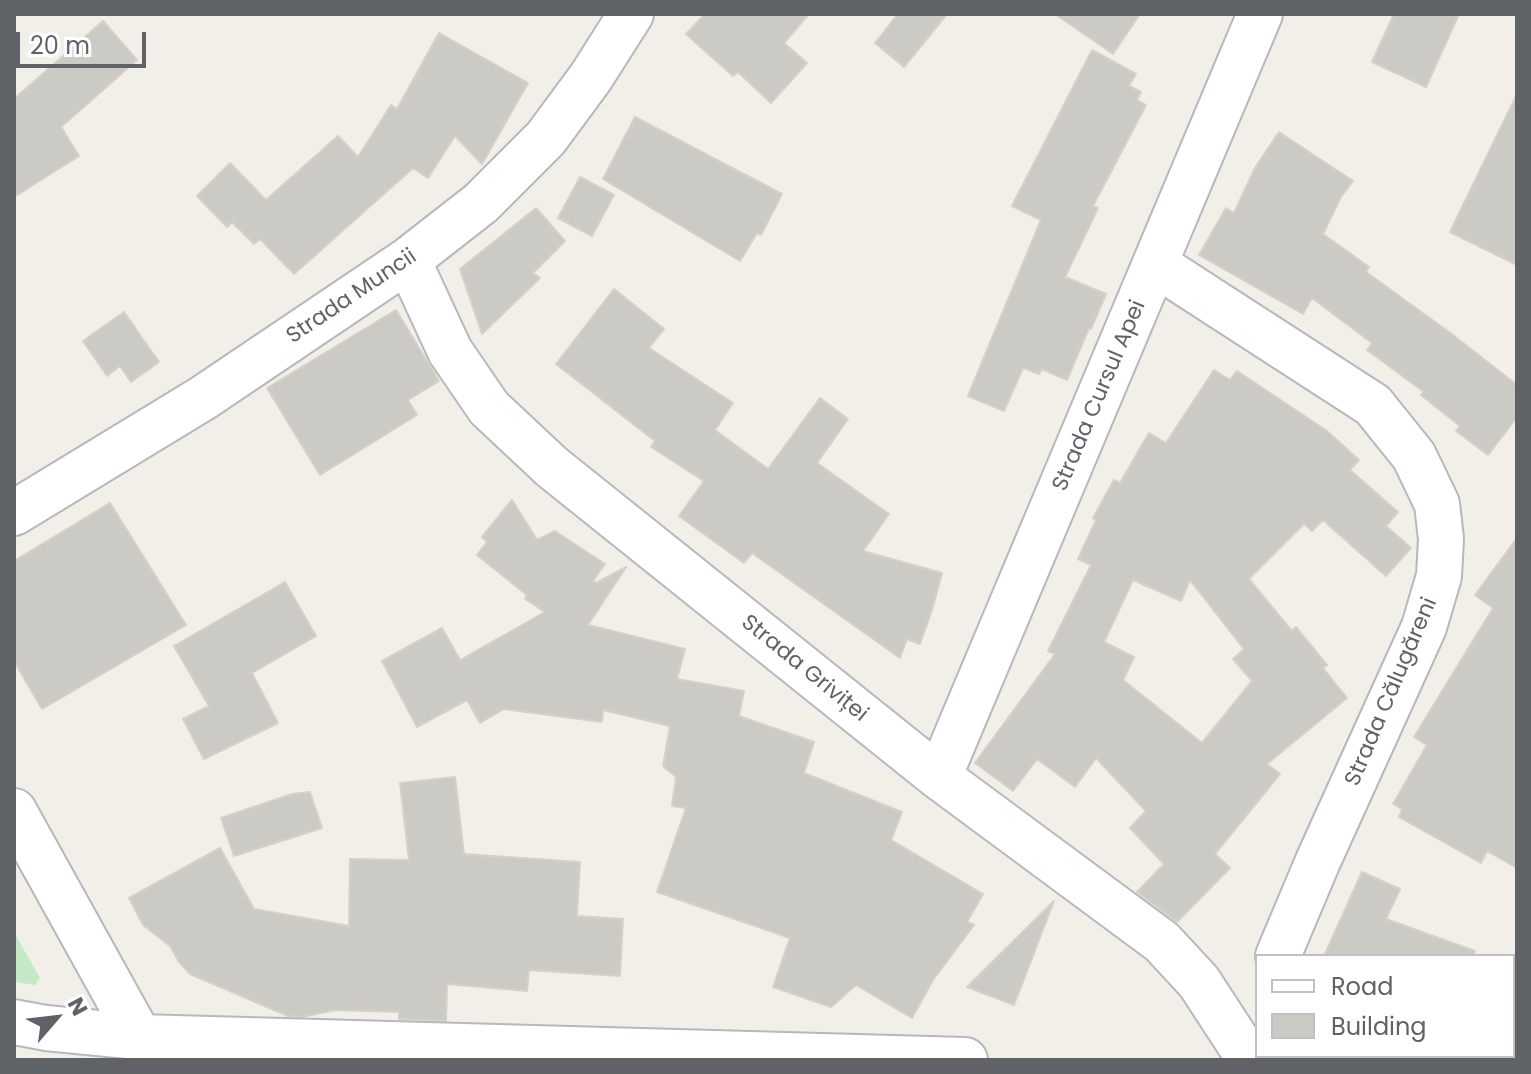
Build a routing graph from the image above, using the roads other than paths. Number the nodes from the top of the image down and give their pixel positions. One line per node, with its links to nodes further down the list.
1 (631, 14): 3 (street, Strada Muncii)
2 (1260, 14): 4 (street, Strada Cursul Apei)
3 (408, 260): 5 (street, Strada Muncii); 6 (street, Strada Griviței)
4 (1155, 264): 6 (street, Strada Cursul Apei); 8 (street, Strada Călugăreni)
5 (14, 513)
6 (939, 777): 12 (street, Strada Griviței)
7 (14, 811): 11 (street)
8 (1279, 954)
9 (1255, 1009): 12 (street)
10 (14, 1022): 11 (street)
11 (145, 1048): 13 (street)
12 (1235, 1052)
13 (965, 1060)

